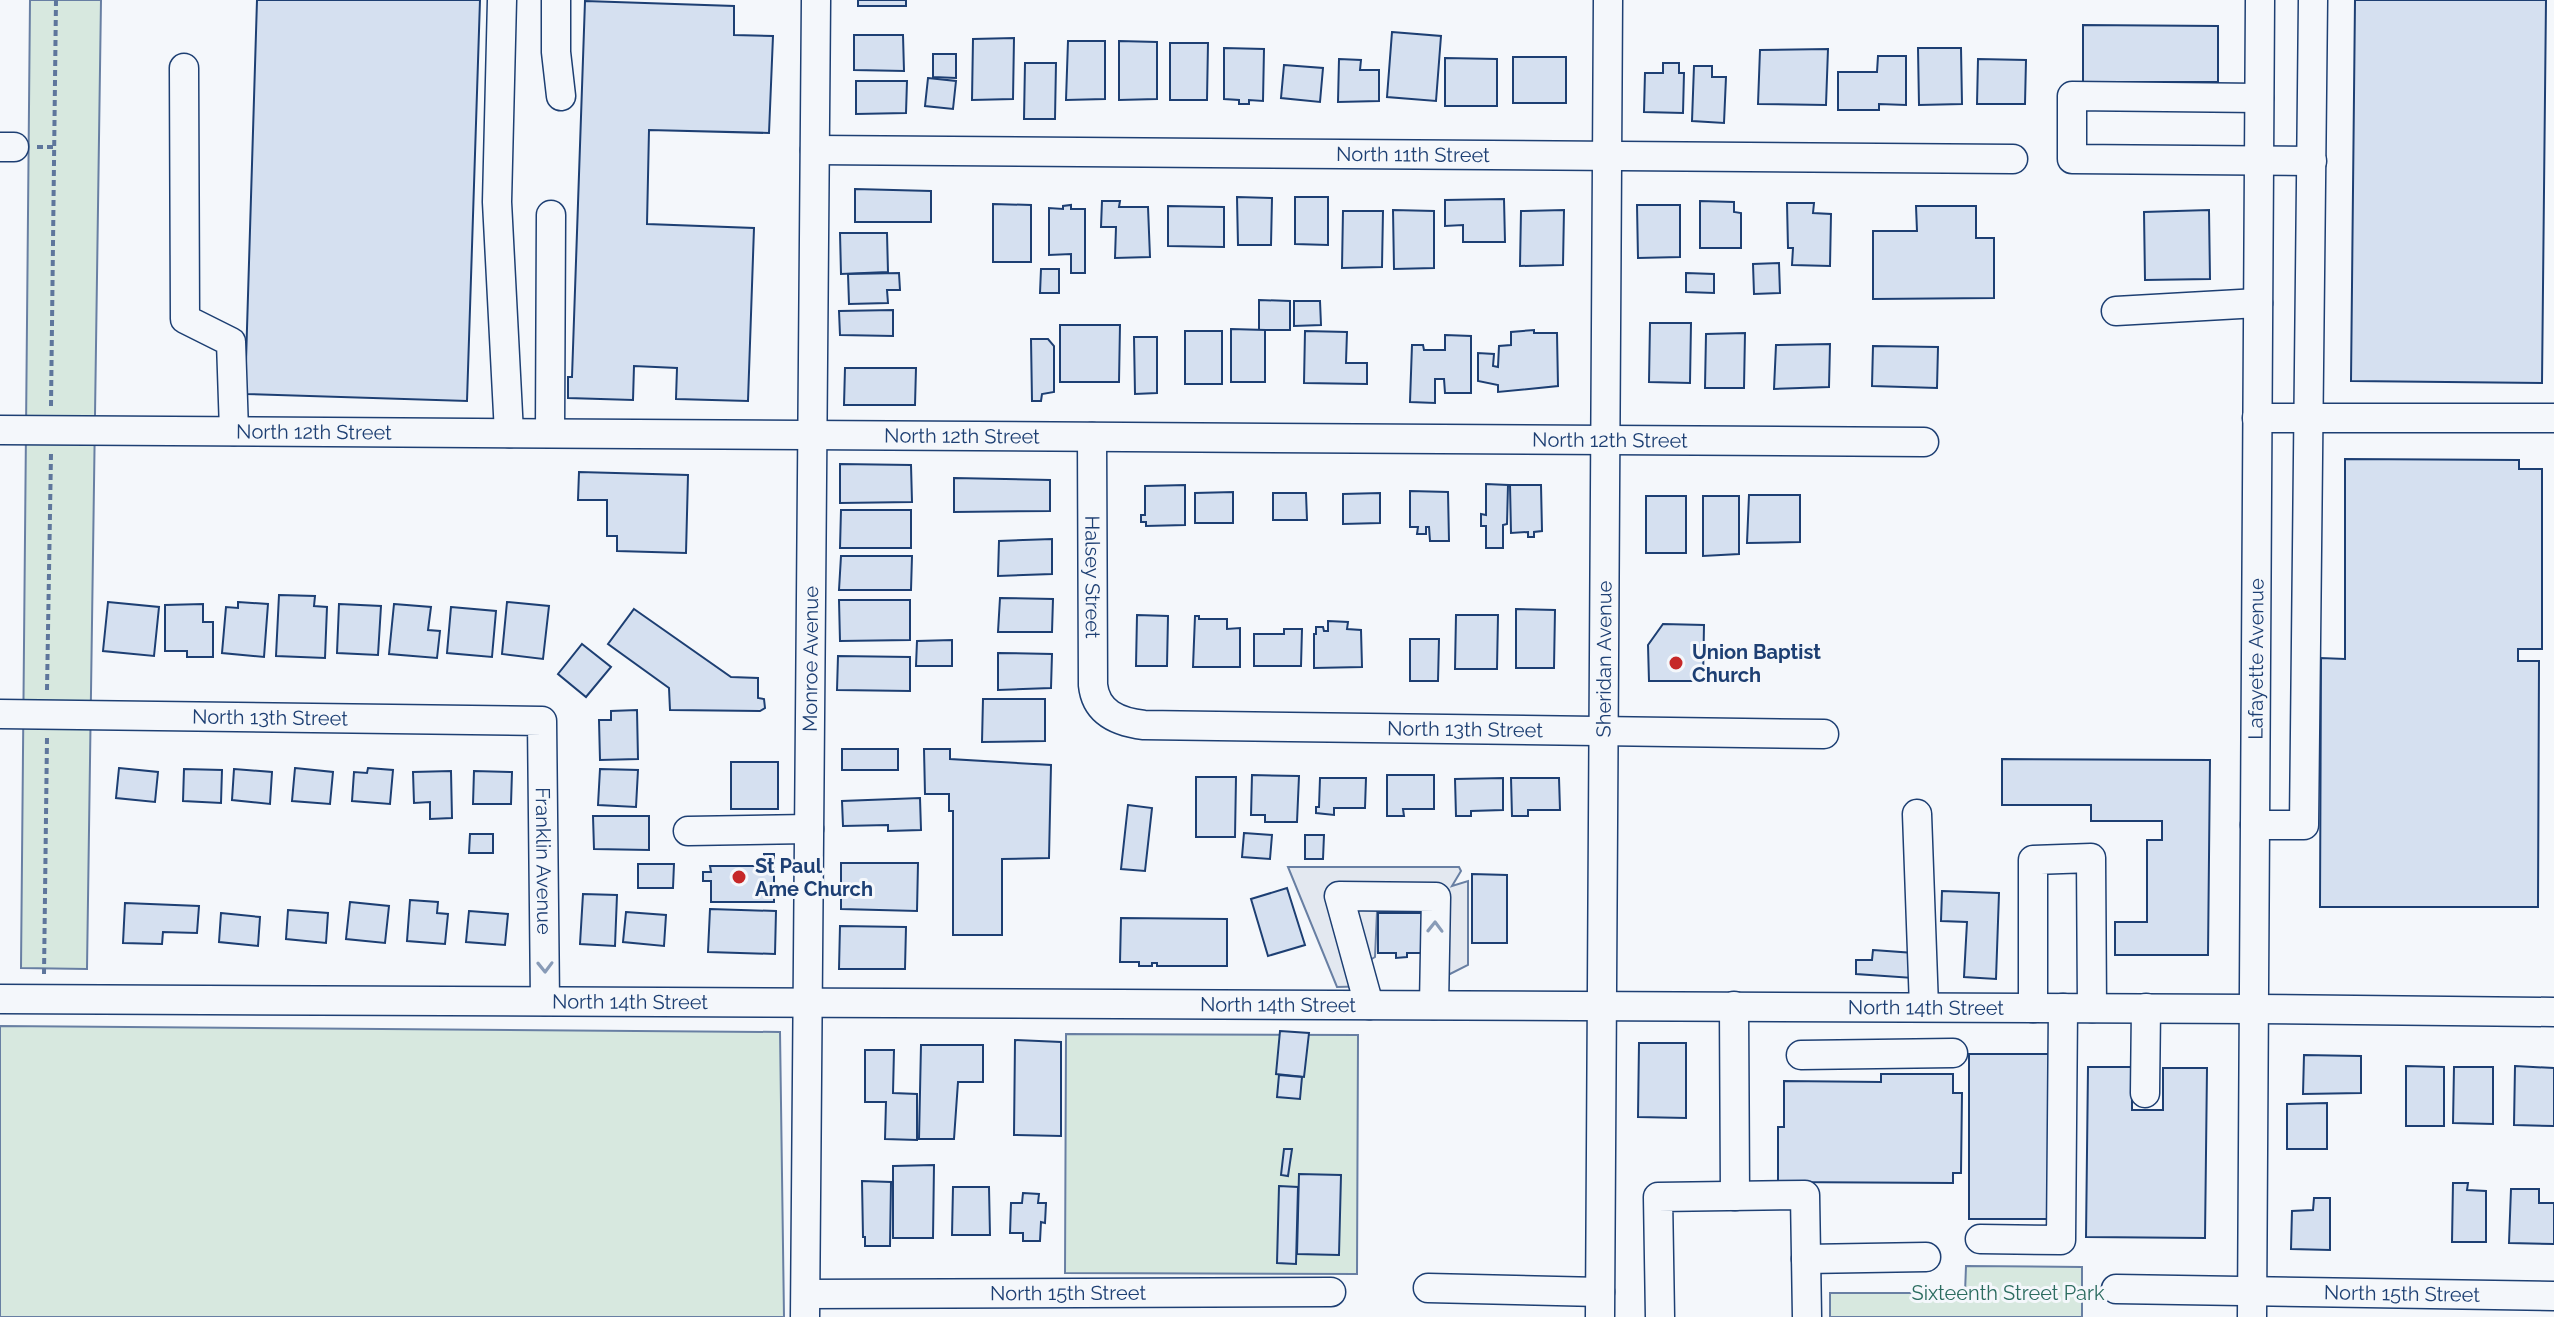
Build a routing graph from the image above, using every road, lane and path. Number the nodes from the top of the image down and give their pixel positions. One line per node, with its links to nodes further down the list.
1 (56, 0): 23 (path)
2 (502, 0): 25 (street)
3 (556, 0): 9 (street)
4 (816, 0): 11 (street, Monroe Avenue)
5 (1608, 0): 12 (street, Sheridan Avenue)
6 (2260, 0): 10 (street, Lafayette Avenue)
7 (2313, 0): 15 (street)
8 (184, 68): 24 (street)
9 (561, 96)
10 (2259, 98): 14 (street, Lafayette Avenue); 14 (street)
11 (815, 150): 12 (street, North 11th Street); 27 (street, Monroe Avenue)
12 (1607, 156): 13 (street, North 11th Street); 29 (street, Sheridan Avenue)
13 (2013, 159)
14 (2259, 160): 15 (street); 17 (street, Lafayette Avenue)
15 (2312, 161): 19 (street)
16 (551, 215): 26 (street)
17 (2258, 303): 18 (street); 20 (street, Lafayette Avenue)
18 (2116, 311)
19 (2308, 417): 20 (street); 21 (street); 38 (street)
20 (2257, 418): 38 (street, Lafayette Avenue)
21 (2554, 418)
22 (0, 430): 23 (street, North 12th Street)
23 (51, 430): 24 (street, North 12th Street); 33 (path)
24 (234, 431): 25 (street, North 12th Street)
25 (509, 433): 26 (street, North 12th Street)
26 (550, 433): 27 (street, North 12th Street)
27 (812, 435): 28 (street, North 12th Street); 39 (street, Monroe Avenue)
28 (1092, 437): 29 (street, North 12th Street); 32 (street, Halsey Street)
29 (1605, 440): 30 (street, North 12th Street); 35 (street, Sheridan Avenue)
30 (1924, 442)
31 (0, 714): 33 (street, North 13th Street)
32 (1108, 714): 35 (street, North 13th Street)
33 (47, 715): 34 (street, North 13th Street); 42 (path)
34 (542, 721): 43 (street, Franklin Avenue, one-way to 43)
35 (1604, 730): 36 (street, North 13th Street); 47 (street, Sheridan Avenue)
36 (1824, 734)
37 (1917, 814): 49 (street)
38 (2255, 825): 54 (street, Lafayette Avenue)
39 (809, 829): 40 (street); 44 (street, Monroe Avenue)
40 (688, 831)
41 (0, 999): 42 (street, North 14th Street)
42 (43, 999): 43 (street, North 14th Street)
43 (545, 1001): 44 (street, North 14th Street)
44 (808, 1002): 45 (street, North 14th Street); 70 (street, Monroe Avenue)
45 (1369, 1005): 46 (street, North 14th Street); 46 (street, one-way to 45)
46 (1434, 1005): 47 (street, North 14th Street)
47 (1602, 1006): 48 (street, North 14th Street); 69 (street, Sheridan Avenue)
48 (1734, 1006): 49 (street, North 14th Street); 60 (street)
49 (1919, 1007): 50 (street, North 14th Street); 56 (street)
50 (2033, 1008): 51 (street, North 14th Street); 52 (street)
51 (2063, 1008): 52 (street, North 14th Street); 61 (street)
52 (2092, 1008): 53 (street, North 14th Street)
53 (2146, 1008): 54 (street, North 14th Street); 59 (street)
54 (2254, 1009): 55 (street, North 14th Street); 68 (street, Lafayette Avenue)
55 (2554, 1012)
56 (1914, 1053): 57 (street); 58 (street)
57 (1953, 1053)
58 (1801, 1055)
59 (2145, 1093)
60 (1735, 1196): 63 (street); 71 (street)
61 (1980, 1239)
62 (1926, 1257): 63 (street)
63 (1806, 1259): 72 (street)
64 (1428, 1288): 69 (street)
65 (2116, 1289): 68 (street, North 15th Street)
66 (1331, 1292): 70 (street, North 15th Street)
67 (2554, 1296): 68 (street, North 15th Street)
68 (2252, 1303)
69 (1600, 1304)
70 (806, 1305)
71 (1660, 1317)
72 (1807, 1317)

